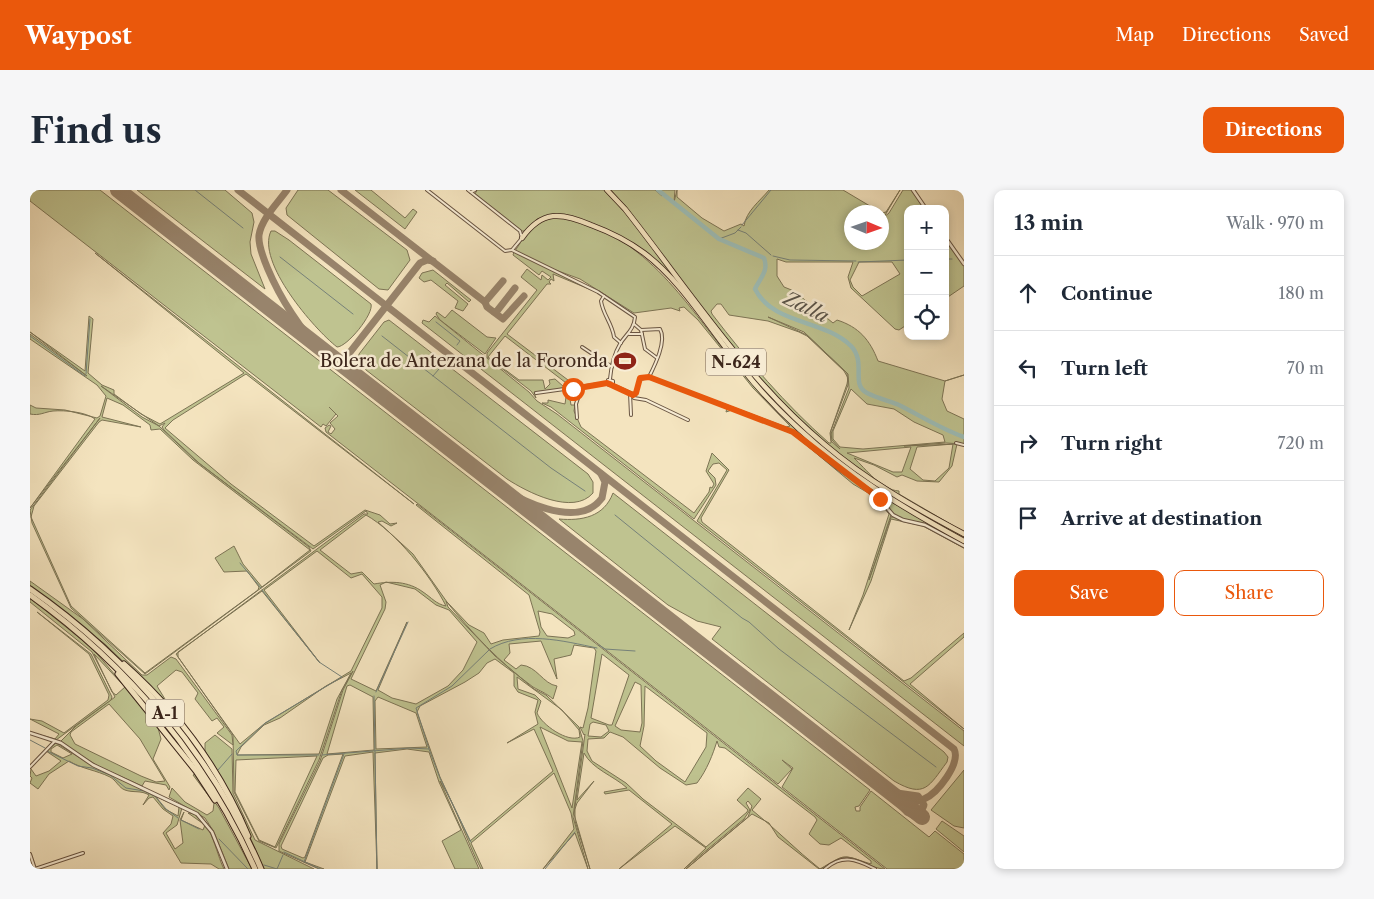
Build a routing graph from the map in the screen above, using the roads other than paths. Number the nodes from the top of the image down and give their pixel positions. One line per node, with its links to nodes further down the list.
1 (427, 190): 9 (street)
2 (475, 190): 5 (street)
3 (607, 190): 34 (highway, N-624)
4 (913, 190): 6 (street)
5 (469, 191): 7 (street)
6 (923, 205)
7 (522, 238): 9 (street); 35 (highway, N-624)
8 (949, 243): 10 (street)
9 (512, 250): 11 (street)
10 (964, 264)
11 (604, 296): 12 (street); 16 (street)
12 (634, 324): 13 (street); 14 (street)
13 (641, 330): 15 (street); 18 (street)
14 (629, 334): 15 (street); 16 (street)
15 (643, 334): 18 (street)
16 (621, 343): 19 (street)
17 (582, 347): 19 (street)
18 (657, 358): 20 (street)
19 (612, 367): 21 (street)
20 (649, 377): 27 (street); 36 (street)
21 (610, 379): 22 (street); 23 (street)
22 (607, 383): 23 (street); 24 (street)
23 (612, 385): 26 (street)
24 (581, 388): 25 (street); 30 (street)
25 (536, 393)
26 (630, 393): 27 (street); 28 (street)
27 (634, 396): 28 (street); 31 (street)
28 (630, 405): 29 (street)
29 (631, 415)
30 (577, 418)
31 (688, 420)
32 (956, 443): 33 (street)
33 (964, 445)
34 (964, 534)
35 (964, 541)
36 (964, 546)
37 (30, 589): 44 (highway, A-1)
38 (30, 595): 44 (highway, A-1)
39 (30, 733): 40 (street)
40 (55, 741): 41 (street); 45 (street)
41 (30, 767)
42 (83, 853): 43 (street)
43 (30, 854)
44 (258, 868)
45 (226, 869)
46 (825, 869): 47 (street)
47 (875, 869)

